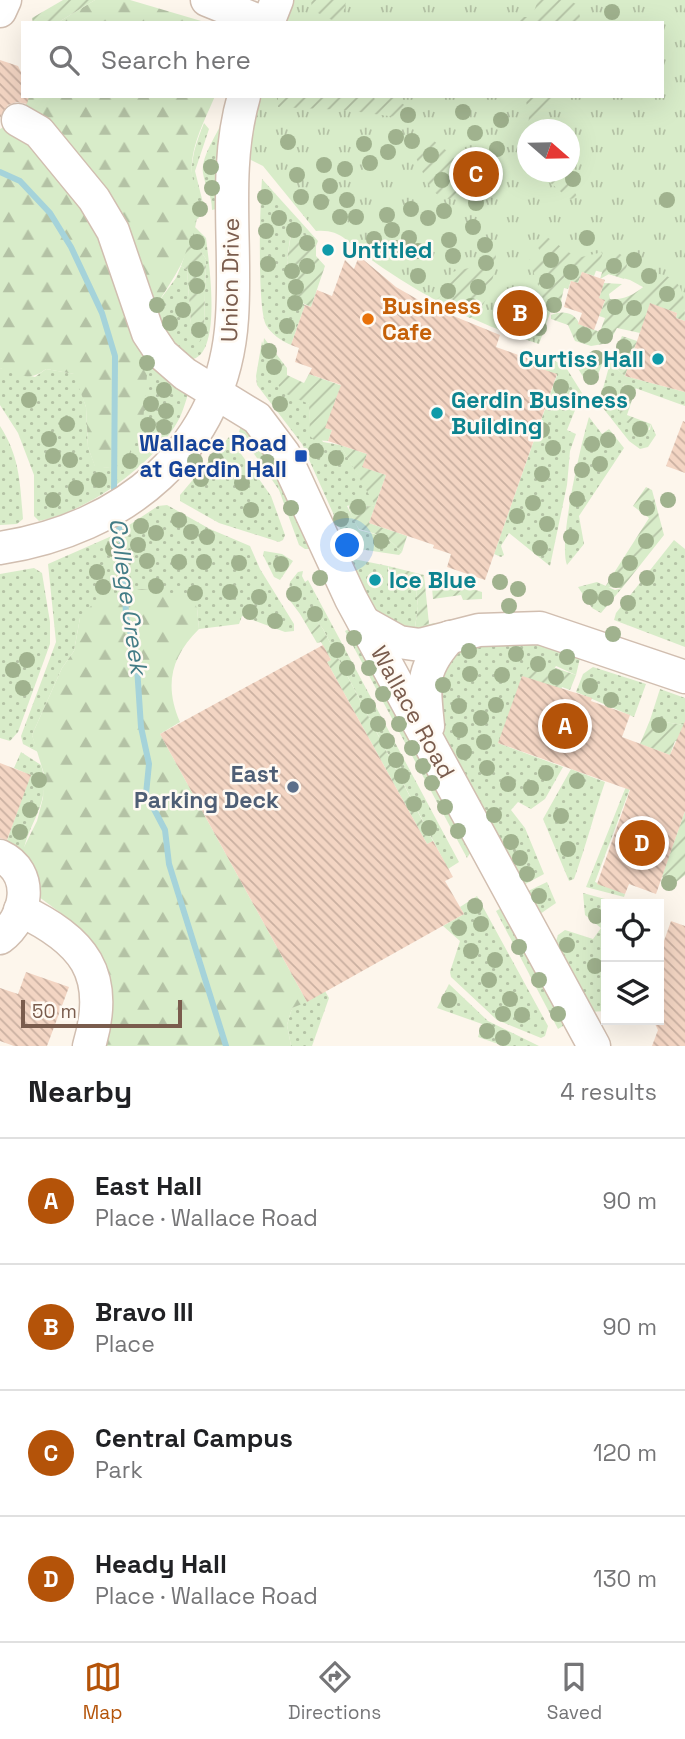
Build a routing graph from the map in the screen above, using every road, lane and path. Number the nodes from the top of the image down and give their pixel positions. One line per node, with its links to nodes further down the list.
1 (5, 0): 4 (street)
2 (207, 0): 5 (street)
3 (277, 0): 6 (street)
4 (0, 11)
5 (261, 21)
6 (267, 21)
7 (244, 98): 9 (street, Union Drive)
8 (18, 120): 9 (street, Wallace Road)
9 (218, 392): 10 (street, Union Drive); 11 (street, Wallace Road)
10 (0, 548)
11 (365, 623): 13 (street); 16 (street, Wallace Road)
12 (450, 637): 13 (street); 14 (street); 15 (street)
13 (399, 642): 15 (street)
14 (685, 677)
15 (424, 684): 16 (street)
16 (430, 741): 21 (street, Wallace Road)
17 (0, 856): 18 (street)
18 (20, 910): 19 (street); 20 (street)
19 (0, 937)
20 (89, 1046)
21 (594, 1046)

